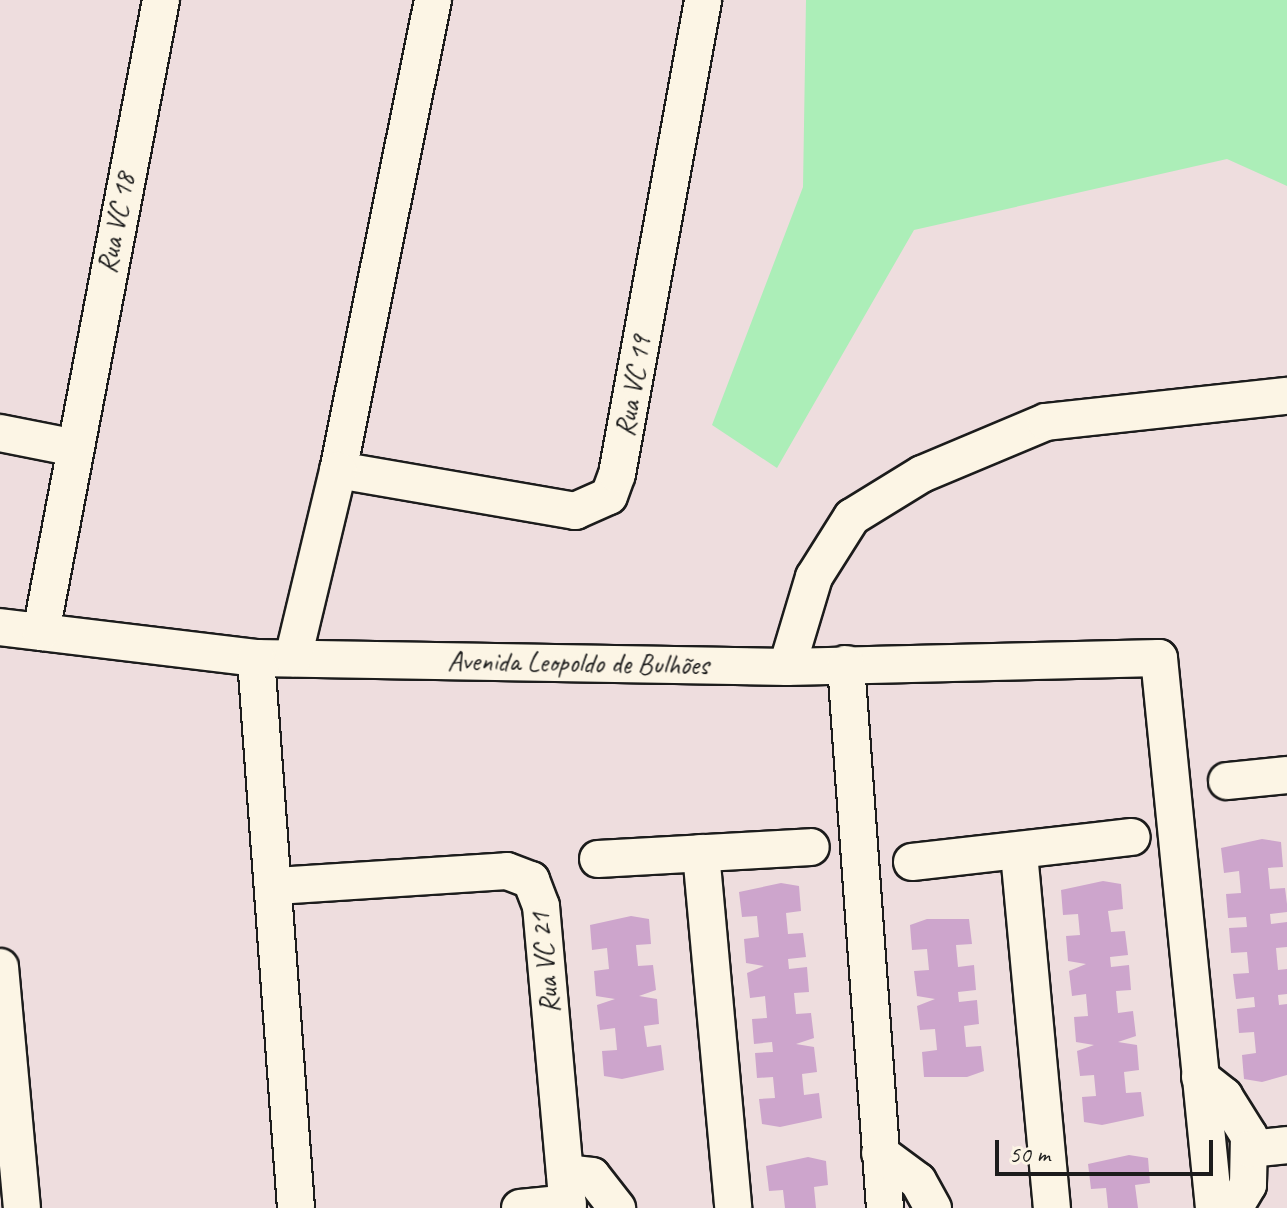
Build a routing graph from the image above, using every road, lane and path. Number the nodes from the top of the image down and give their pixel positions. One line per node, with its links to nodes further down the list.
1 (161, 0): 6 (street, Rua VC 18)
2 (433, 0): 7 (street)
3 (703, 0): 7 (street, Rua VC 19)
4 (1287, 396): 13 (street)
5 (0, 433): 6 (street)
6 (71, 447): 9 (street, Rua VC 18)
7 (338, 470): 11 (street)
8 (0, 627): 9 (street, Avenida Leopoldo de Bulhões)
9 (41, 632): 10 (street, Avenida Leopoldo de Bulhões)
10 (256, 658): 11 (street, Avenida Leopoldo de Bulhões); 22 (street)
11 (293, 658): 13 (street, Avenida Leopoldo de Bulhões)
12 (846, 664): 13 (street, Avenida Leopoldo de Bulhões); 24 (street, Avenida Leopoldo de Bulhões); 27 (street)
13 (787, 667)
14 (1287, 775): 15 (street)
15 (1227, 781)
16 (1132, 837): 19 (street)
17 (811, 847): 18 (street)
18 (701, 853): 20 (street); 33 (street)
19 (1019, 853): 21 (street); 36 (street)
20 (598, 859)
21 (912, 862)
22 (276, 886): 28 (street, Rua VC 21); 30 (street)
23 (0, 967): 29 (street)
24 (1200, 1077): 26 (street); 37 (street)
25 (1287, 1145): 26 (street)
26 (1250, 1149): 38 (street)
27 (880, 1153): 34 (street); 35 (street)
28 (567, 1195): 31 (street); 32 (street)
29 (22, 1208)
30 (296, 1208)
31 (520, 1208)
32 (617, 1208)
33 (733, 1208)
34 (885, 1208)
35 (933, 1208)
36 (1052, 1208)
37 (1214, 1208)
38 (1234, 1208)

